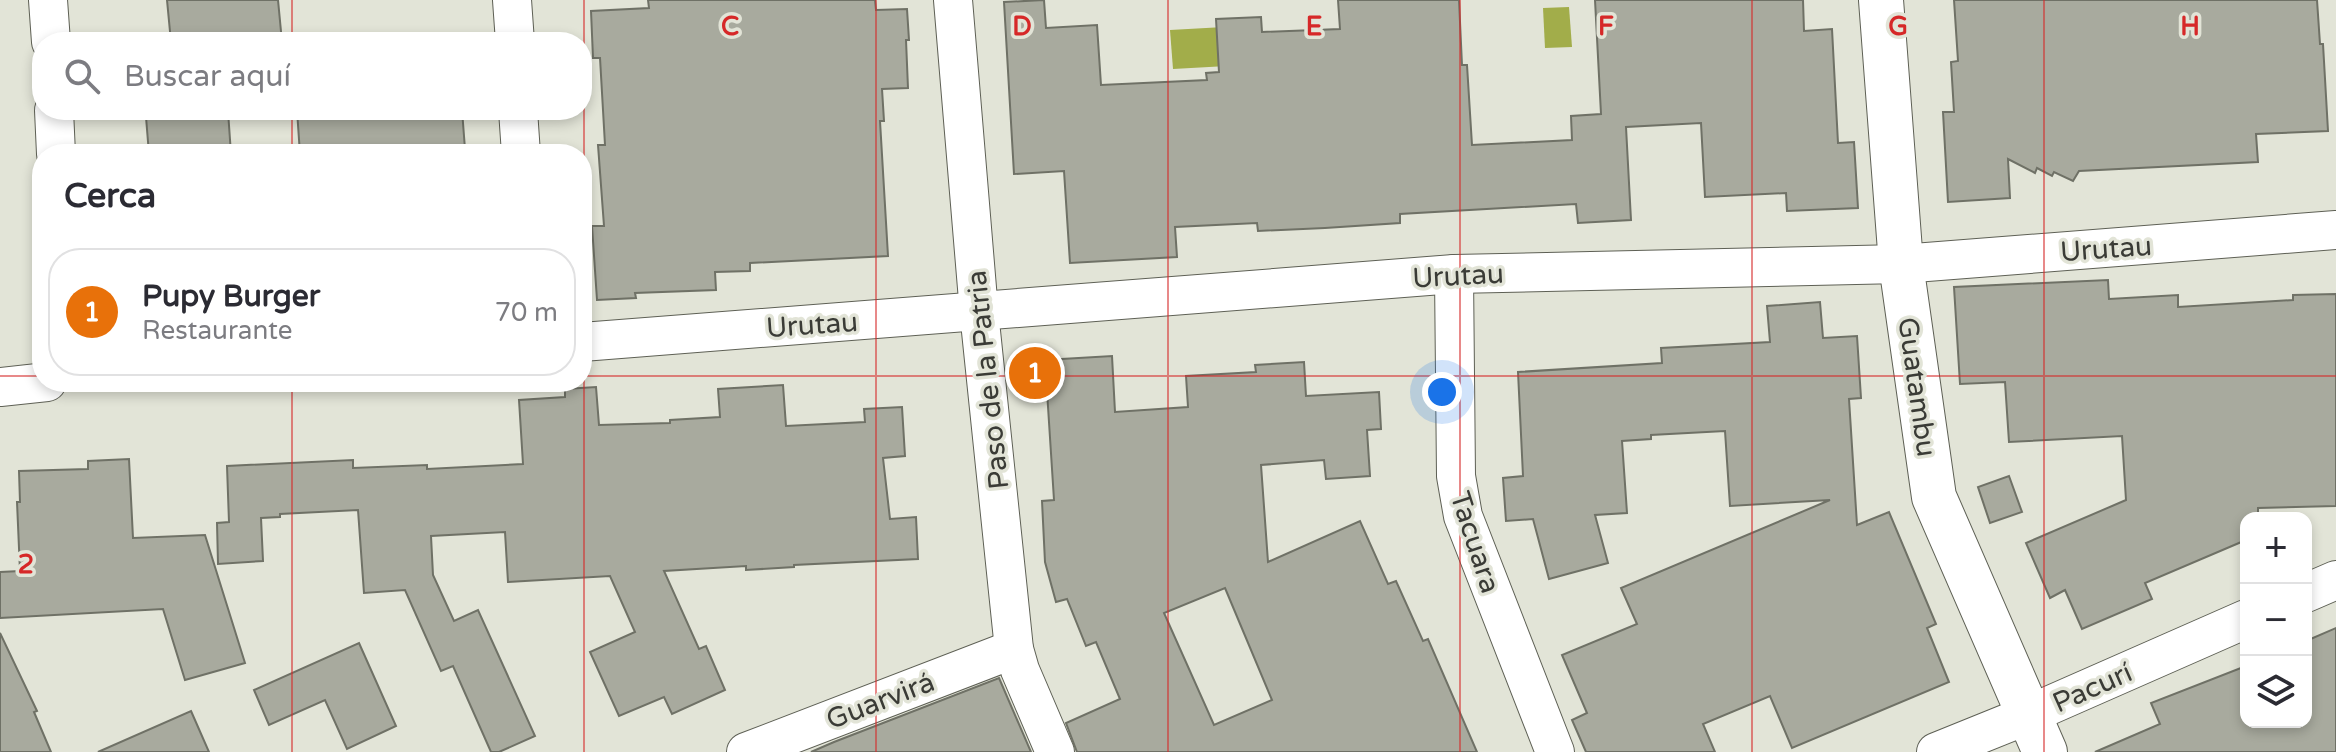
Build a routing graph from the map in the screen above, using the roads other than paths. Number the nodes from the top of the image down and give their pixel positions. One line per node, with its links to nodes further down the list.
1 (48, 0): 5 (street)
2 (512, 0): 6 (street)
3 (953, 0): 14 (street, Paso de la Patria)
4 (1881, 0): 12 (street, Guatambu)
5 (50, 32)
6 (514, 32)
7 (54, 120): 9 (street)
8 (519, 120): 10 (street)
9 (56, 144)
10 (520, 144)
11 (2336, 230): 12 (street, Urutau)
12 (1901, 264): 13 (street, Urutau); 22 (street, Guatambu)
13 (1454, 274): 14 (street, Urutau); 25 (street, Tacuara)
14 (979, 312): 15 (street, Urutau); 21 (street, Paso de la Patria)
15 (592, 341)
16 (32, 384): 17 (street)
17 (0, 387)
18 (2336, 580): 19 (street)
19 (2312, 590)
20 (2240, 622): 22 (street, Pacurí)
21 (1014, 649): 23 (street, Guarvirá); 24 (street, Paso de la Patria)
22 (2037, 733): 26 (street, Pacurí)
23 (746, 752)
24 (1055, 752)
25 (1555, 752)
26 (1936, 752)

